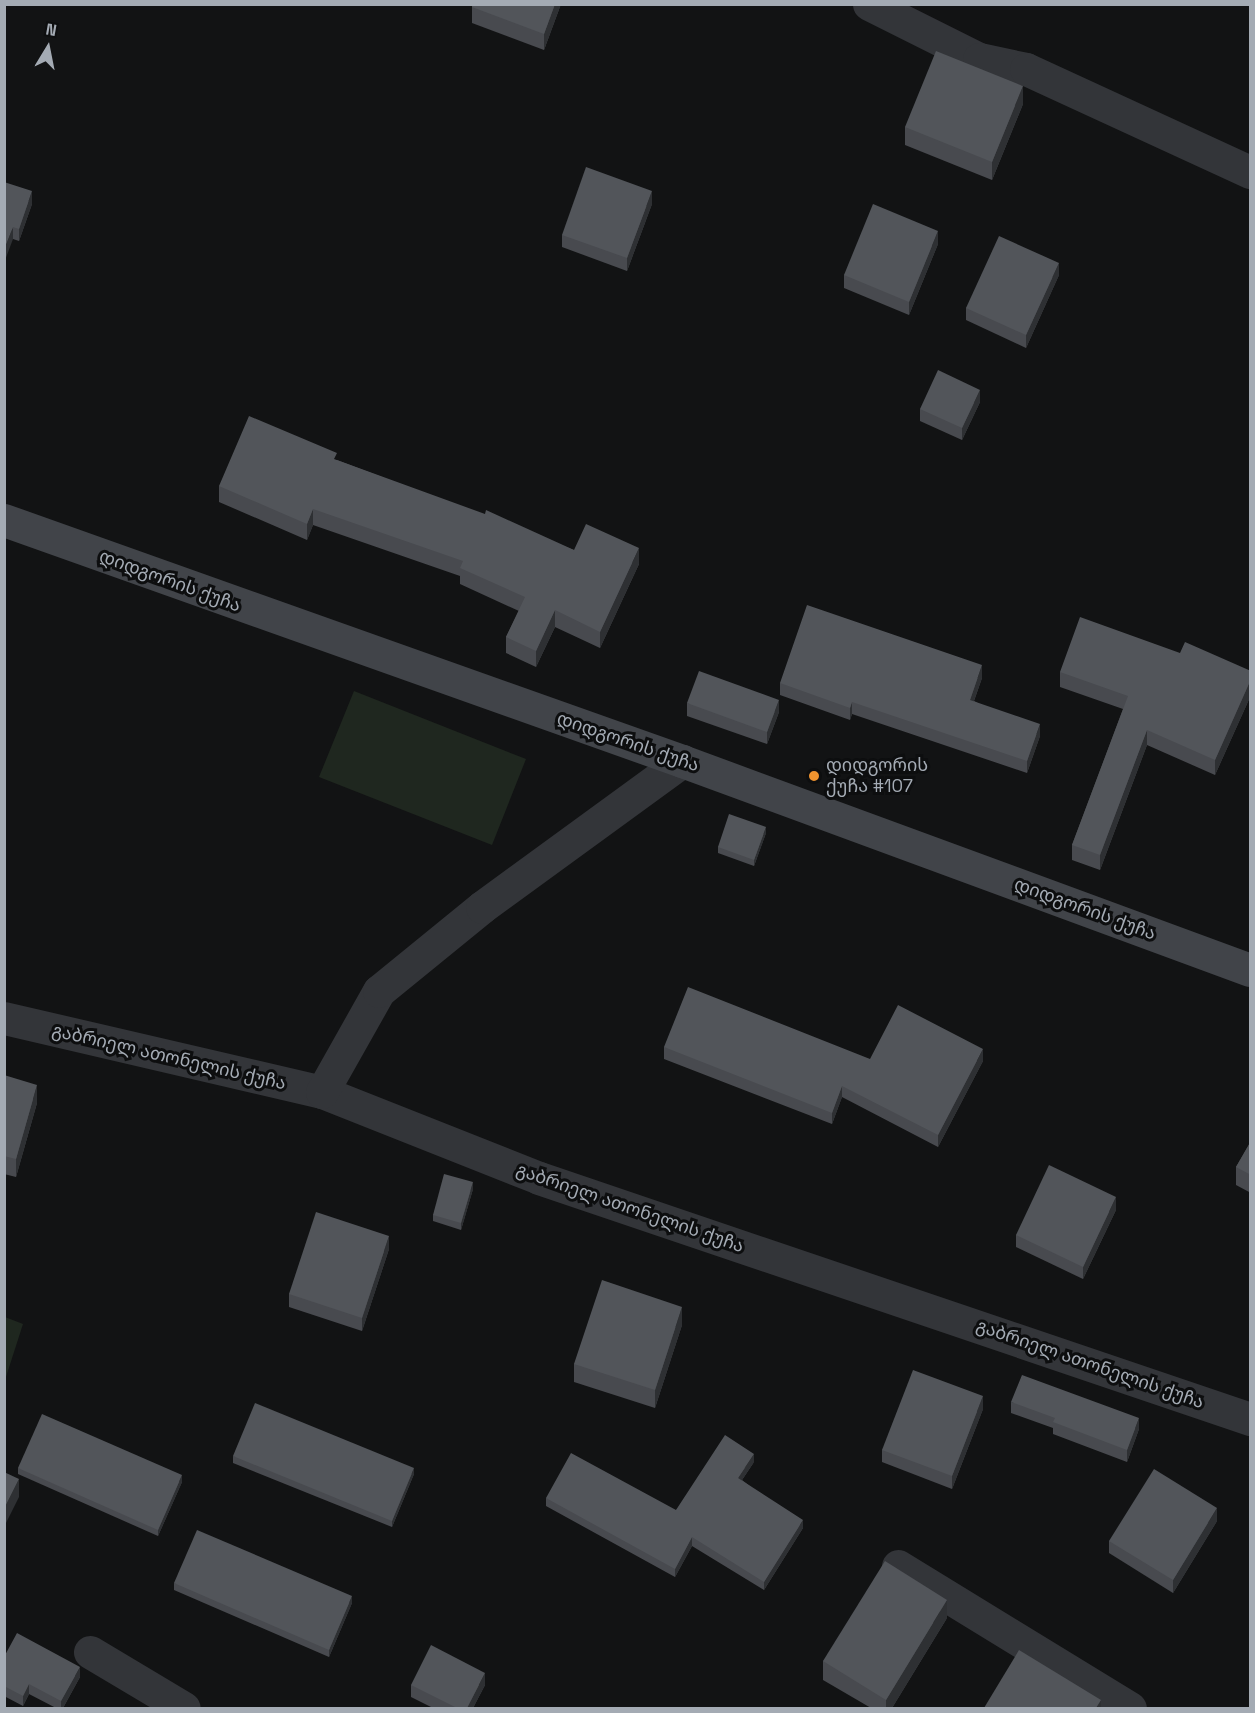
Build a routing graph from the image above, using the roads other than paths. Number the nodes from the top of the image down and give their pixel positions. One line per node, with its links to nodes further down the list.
1 (869, 4): 2 (street)
2 (1251, 172)
3 (4, 520): 4 (street, დიდგორის ქუჩა)
4 (682, 761): 5 (street, დიდგორის ქუჩა); 7 (street)
5 (1251, 970)
6 (4, 1018): 7 (street, გაბრიელ ათონელის ქუჩა)
7 (322, 1092): 8 (street, გაბრიელ ათონელის ქუჩა)
8 (1251, 1419)
9 (898, 1566): 12 (street)
10 (90, 1652): 11 (street)
11 (184, 1708)
12 (1130, 1708)

